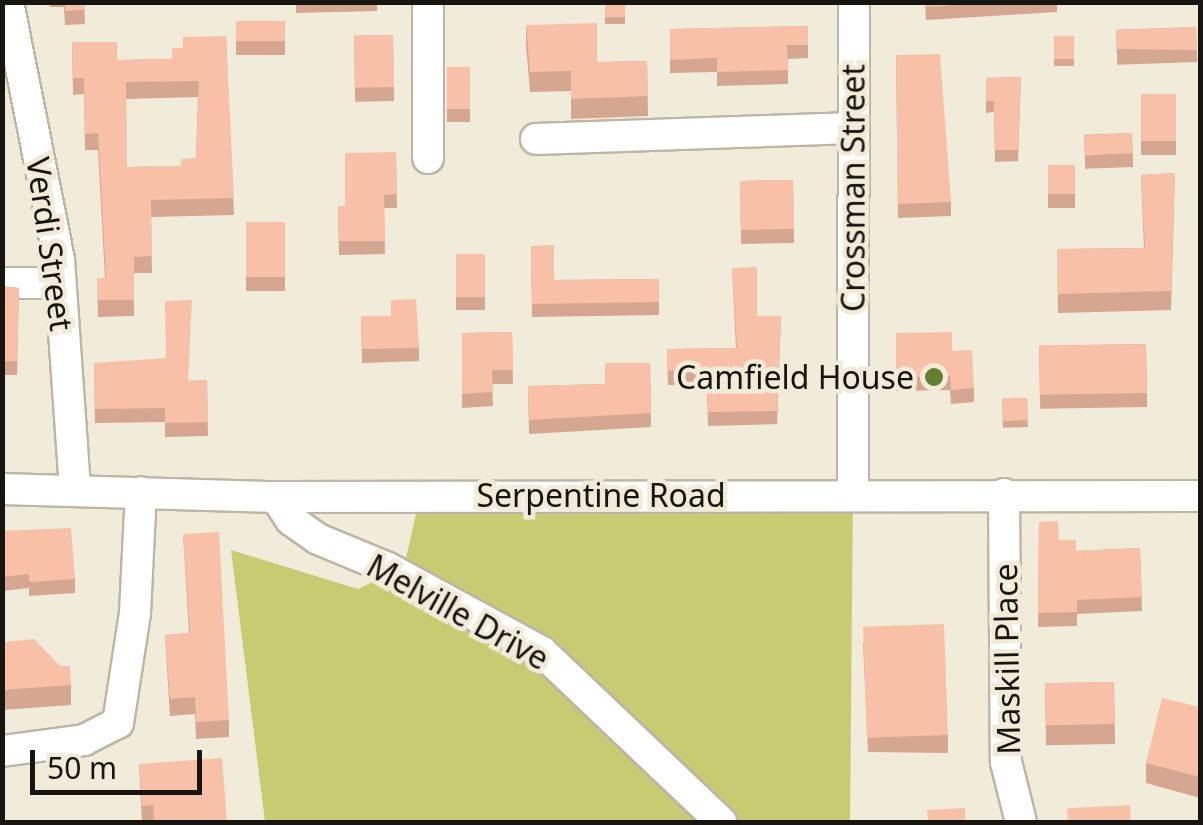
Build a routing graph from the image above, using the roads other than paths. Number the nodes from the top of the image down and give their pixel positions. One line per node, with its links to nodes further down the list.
1 (8, 2): 8 (street, Verdi Street)
2 (428, 2): 6 (street)
3 (854, 2): 4 (street, Crossman Street)
4 (854, 128): 5 (street); 12 (street, Crossman Street)
5 (536, 139)
6 (428, 158)
7 (2, 283): 8 (street)
8 (60, 283): 10 (street, Verdi Street)
9 (2, 489): 10 (street, Serpentine Road)
10 (75, 489): 11 (street, Serpentine Road)
11 (141, 492): 15 (street, Serpentine Road); 16 (street)
12 (853, 494): 13 (street, Serpentine Road); 15 (street, Serpentine Road)
13 (1004, 494): 14 (street, Serpentine Road); 18 (street, Maskill Place)
14 (1200, 496)
15 (276, 497): 17 (street, Melville Drive)
16 (2, 751)
17 (721, 822)
18 (1020, 822)

